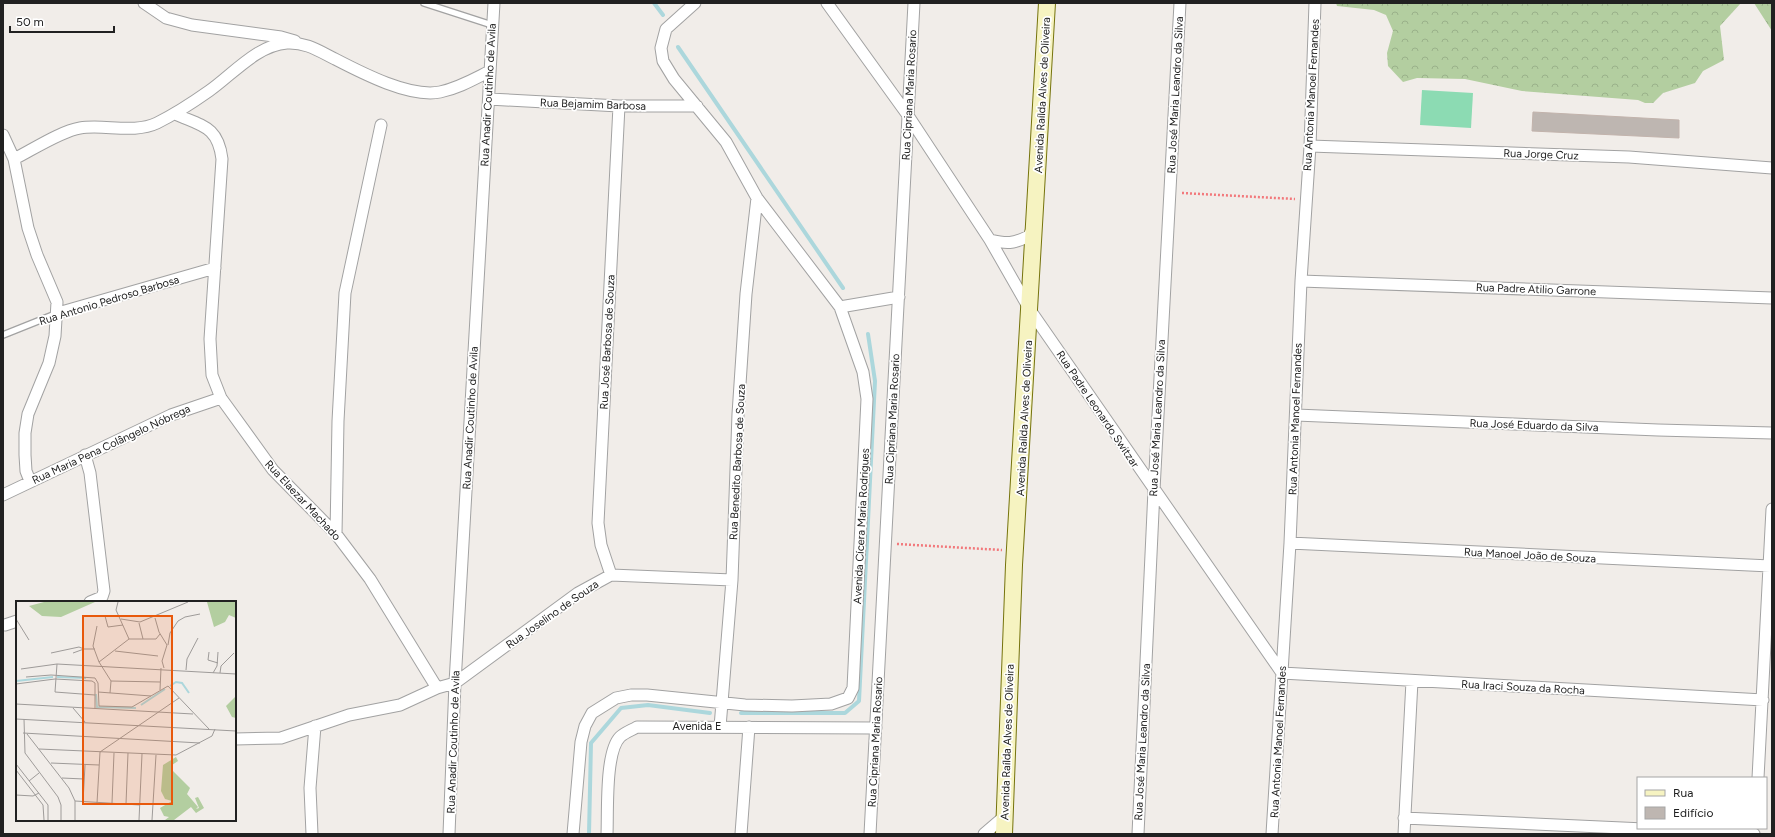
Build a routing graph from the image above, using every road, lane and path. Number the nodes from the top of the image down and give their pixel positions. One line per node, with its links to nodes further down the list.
1 (144, 3): 11 (street)
2 (424, 3): 10 (lane)
3 (494, 3): 10 (street, Rua Anadir Coutinho de Avila)
4 (695, 3): 15 (street, Avenida Cícera Maria Rodrigues)
5 (827, 3): 17 (street, Rua Padre Leonardo Switzar)
6 (914, 3): 17 (street, Rua Cipriana Maria Rosario)
7 (1047, 3): 26 (street, Avenida Raílda Alves de Oliveira)
8 (1180, 3): 23 (street, Rua José Maria Leandro da Silva)
9 (1315, 3): 20 (street, Rua Antonia Manoel Fernandes)
10 (492, 25): 12 (street, Rua Anadir Coutinho de Avila)
11 (305, 44): 12 (street); 16 (street)
12 (490, 70): 13 (street, Rua Anadir Coutinho de Avila)
13 (489, 99): 14 (street, Rua Bejamim Barbosa); 56 (street, Rua Anadir Coutinho de Avila)
14 (619, 106): 15 (street, Rua Bejamim Barbosa); 49 (street, Rua José Barbosa de Souza)
15 (697, 106): 24 (street, Avenida Cícera Maria Rodrigues)
16 (175, 114): 21 (street); 28 (street, Rua Elaezar Machado)
17 (907, 114): 27 (street, Rua Padre Leonardo Switzar); 30 (street, Rua Cipriana Maria Rosario)
18 (381, 125): 44 (street)
19 (3, 135): 21 (street)
20 (1310, 146): 22 (street, Rua Jorge Cruz); 25 (street, Rua Antonia Manoel Fernandes)
21 (14, 159): 34 (street)
22 (1772, 168)
23 (1169, 193): 25 (path); 41 (street, Rua José Maria Leandro da Silva)
24 (757, 198): 32 (street, Avenida Cícera Maria Rodrigues); 50 (street, Rua Benedito Barbosa de Souza)
25 (1306, 199): 29 (street, Rua Antonia Manoel Fernandes)
26 (1034, 226): 27 (street); 33 (street, Avenida Raílda Alves de Oliveira)
27 (990, 240): 33 (street, Rua Padre Leonardo Switzar)
28 (215, 268): 34 (street, Rua Antonio Pedroso Barbosa); 36 (street, Rua Elaezar Machado)
29 (1301, 281): 31 (street, Rua Padre Atilio Garrone); 37 (street, Rua Antonia Manoel Fernandes)
30 (899, 297): 32 (street); 45 (street, Rua Cipriana Maria Rosario)
31 (1772, 298)
32 (840, 307): 59 (street, Avenida Cícera Maria Rodrigues)
33 (1030, 310): 41 (street, Rua Padre Leonardo Switzar); 47 (street, Avenida Raílda Alves de Oliveira)
34 (58, 313): 35 (lane, Rua Antonio Pedroso Barbosa); 40 (street)
35 (3, 335)
36 (221, 398): 39 (street, Rua Maria Pena Colângelo Nóbrega); 44 (street, Rua Elaezar Machado)
37 (1296, 415): 38 (street, Rua José Eduardo da Silva); 46 (street, Rua Antonia Manoel Fernandes)
38 (1772, 433)
39 (85, 455): 40 (street, Rua Maria Pena Colângelo Nóbrega); 51 (street)
40 (30, 481): 42 (street, Rua Maria Pena Colângelo Nóbrega)
41 (1154, 490): 54 (street, Rua Padre Leonardo Switzar); 77 (street, Rua José Maria Leandro da Silva)
42 (3, 495)
43 (1772, 509): 48 (street)
44 (336, 534): 57 (street, Rua Elaezar Machado)
45 (886, 543): 47 (path); 63 (street, Rua Cipriana Maria Rosario)
46 (1290, 543): 48 (street, Rua Manoel João de Souza); 54 (street, Rua Antonia Manoel Fernandes)
47 (1016, 551): 66 (street, Avenida Raílda Alves de Oliveira)
48 (1770, 566): 58 (street)
49 (611, 575): 50 (street, Rua Joselino de Souza); 56 (street, Rua Joselino de Souza)
50 (732, 580): 59 (street, Rua Benedito Barbosa de Souza)
51 (92, 601)
52 (16, 622): 53 (street)
53 (5, 625)
54 (1282, 673): 55 (street, Rua Iraci Souza da Rocha); 78 (street, Rua Antonia Manoel Fernandes)
55 (1412, 681): 58 (street, Rua Iraci Souza da Rocha); 67 (street)
56 (455, 683): 57 (street); 70 (street, Rua Anadir Coutinho de Avila)
57 (437, 688): 60 (street)
58 (1763, 700): 65 (street)
59 (721, 701): 61 (street, Rua Benedito Barbosa de Souza); 71 (street, Avenida Cícera Maria Rodrigues)
60 (315, 726): 64 (street); 69 (street)
61 (720, 727): 62 (street, Avenida E); 72 (street, Avenida E)
62 (749, 727): 63 (street, Avenida E); 73 (street)
63 (876, 728): 74 (street, Rua Cipriana Maria Rosario)
64 (236, 739)
65 (1758, 777)
66 (1005, 816): 75 (street); 76 (street, Avenida Raílda Alves de Oliveira)
67 (1404, 818): 68 (street); 79 (street)
68 (1534, 830): 80 (street)
69 (310, 831)
70 (449, 834)
71 (574, 834)
72 (607, 834)
73 (741, 834)
74 (870, 834)
75 (984, 834)
76 (1004, 834)
77 (1138, 834)
78 (1272, 834)
79 (1404, 834)
80 (1754, 834)

